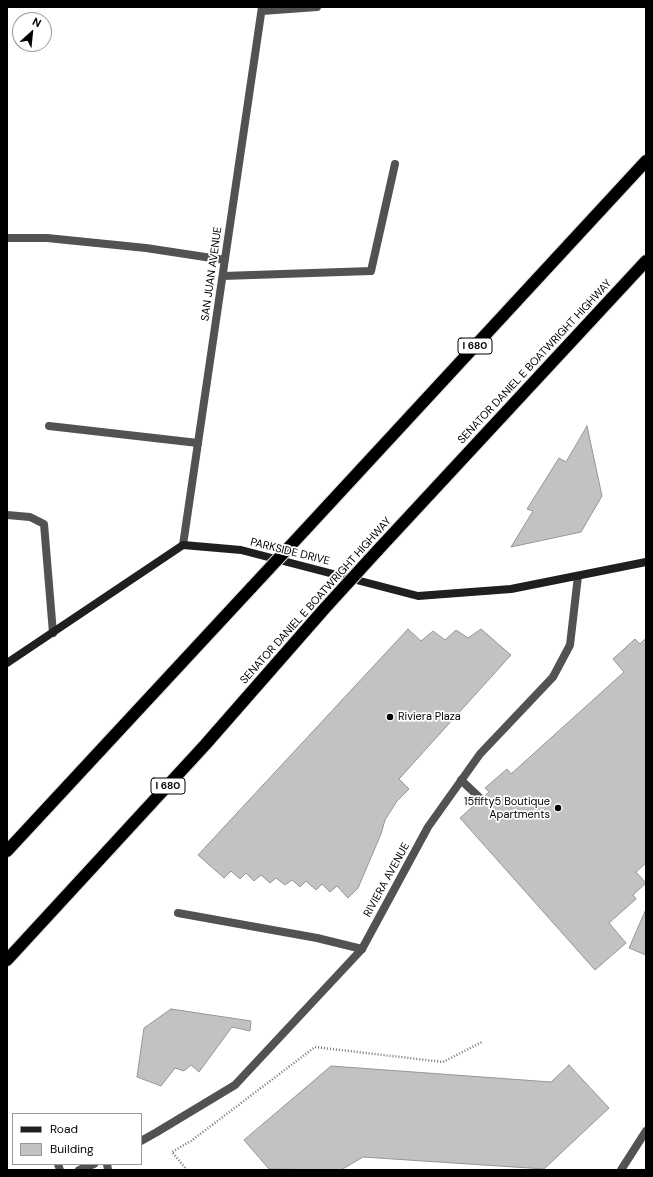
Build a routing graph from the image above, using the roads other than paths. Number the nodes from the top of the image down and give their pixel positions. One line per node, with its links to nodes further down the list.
1 (317, 7): 2 (street)
2 (262, 9): 6 (street, SAN JUAN AVENUE)
3 (646, 161): 19 (highway, I 680, bridge)
4 (395, 164): 8 (street)
5 (7, 238): 6 (street)
6 (225, 260): 8 (street, SAN JUAN AVENUE)
7 (646, 261): 22 (highway, SENATOR DANIEL E BOATWRIGHT HIGHWAY / I 680, bridge)
8 (223, 276): 10 (street, SAN JUAN AVENUE)
9 (49, 426): 10 (street)
10 (198, 443): 12 (street, SAN JUAN AVENUE)
11 (7, 515): 15 (street)
12 (184, 545): 14 (street, PARKSIDE DRIVE); 15 (street)
13 (646, 562): 14 (street, PARKSIDE DRIVE)
14 (578, 576): 17 (street, RIVIERA AVENUE)
15 (54, 633): 16 (street)
16 (7, 663)
17 (461, 780): 18 (street); 21 (street, RIVIERA AVENUE)
18 (481, 799)
19 (7, 852)
20 (178, 913): 21 (street)
21 (362, 949): 24 (street, RIVIERA AVENUE)
22 (7, 960)
23 (646, 1130): 27 (street)
24 (142, 1140)
25 (92, 1165): 26 (street)
26 (79, 1170)
27 (621, 1170)

